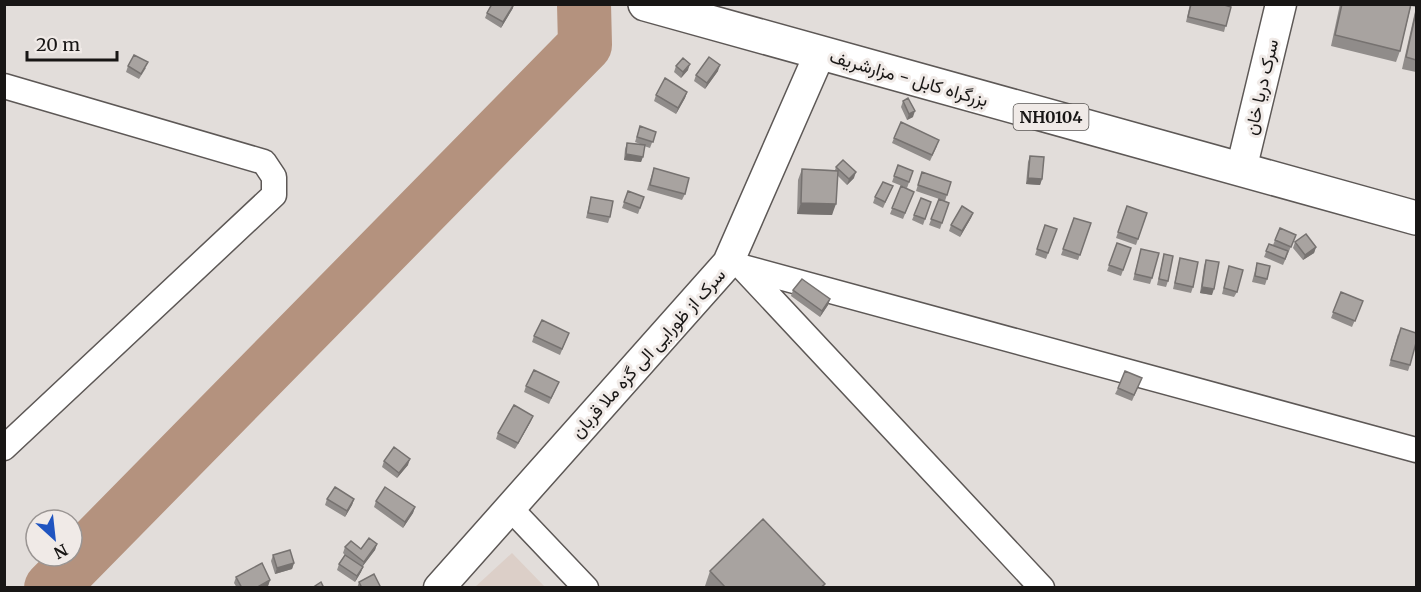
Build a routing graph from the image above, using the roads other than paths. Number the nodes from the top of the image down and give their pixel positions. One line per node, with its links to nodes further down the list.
1 (645, 4): 3 (highway, بزرگراه کابل - مزارشریف / NH0104)
2 (1281, 4): 5 (street, سرک دریا خان)
3 (820, 53): 5 (highway, بزرگراه کابل - مزارشریف / NH0104); 7 (street, سرک از ظورایی الی گزه ملا قربان)
4 (4, 86): 8 (street)
5 (1241, 170): 6 (highway, بزرگراه کابل - مزارشریف / NH0104)
6 (1416, 218)
7 (735, 265): 9 (street); 10 (street, سرک از ظورایی الی گزه ملا قربان); 13 (street)
8 (4, 448)
9 (1416, 450)
10 (510, 508): 11 (street, سرک از ظورایی الی گزه ملا قربان); 12 (street)
11 (439, 588)
12 (586, 588)
13 (1042, 588)

